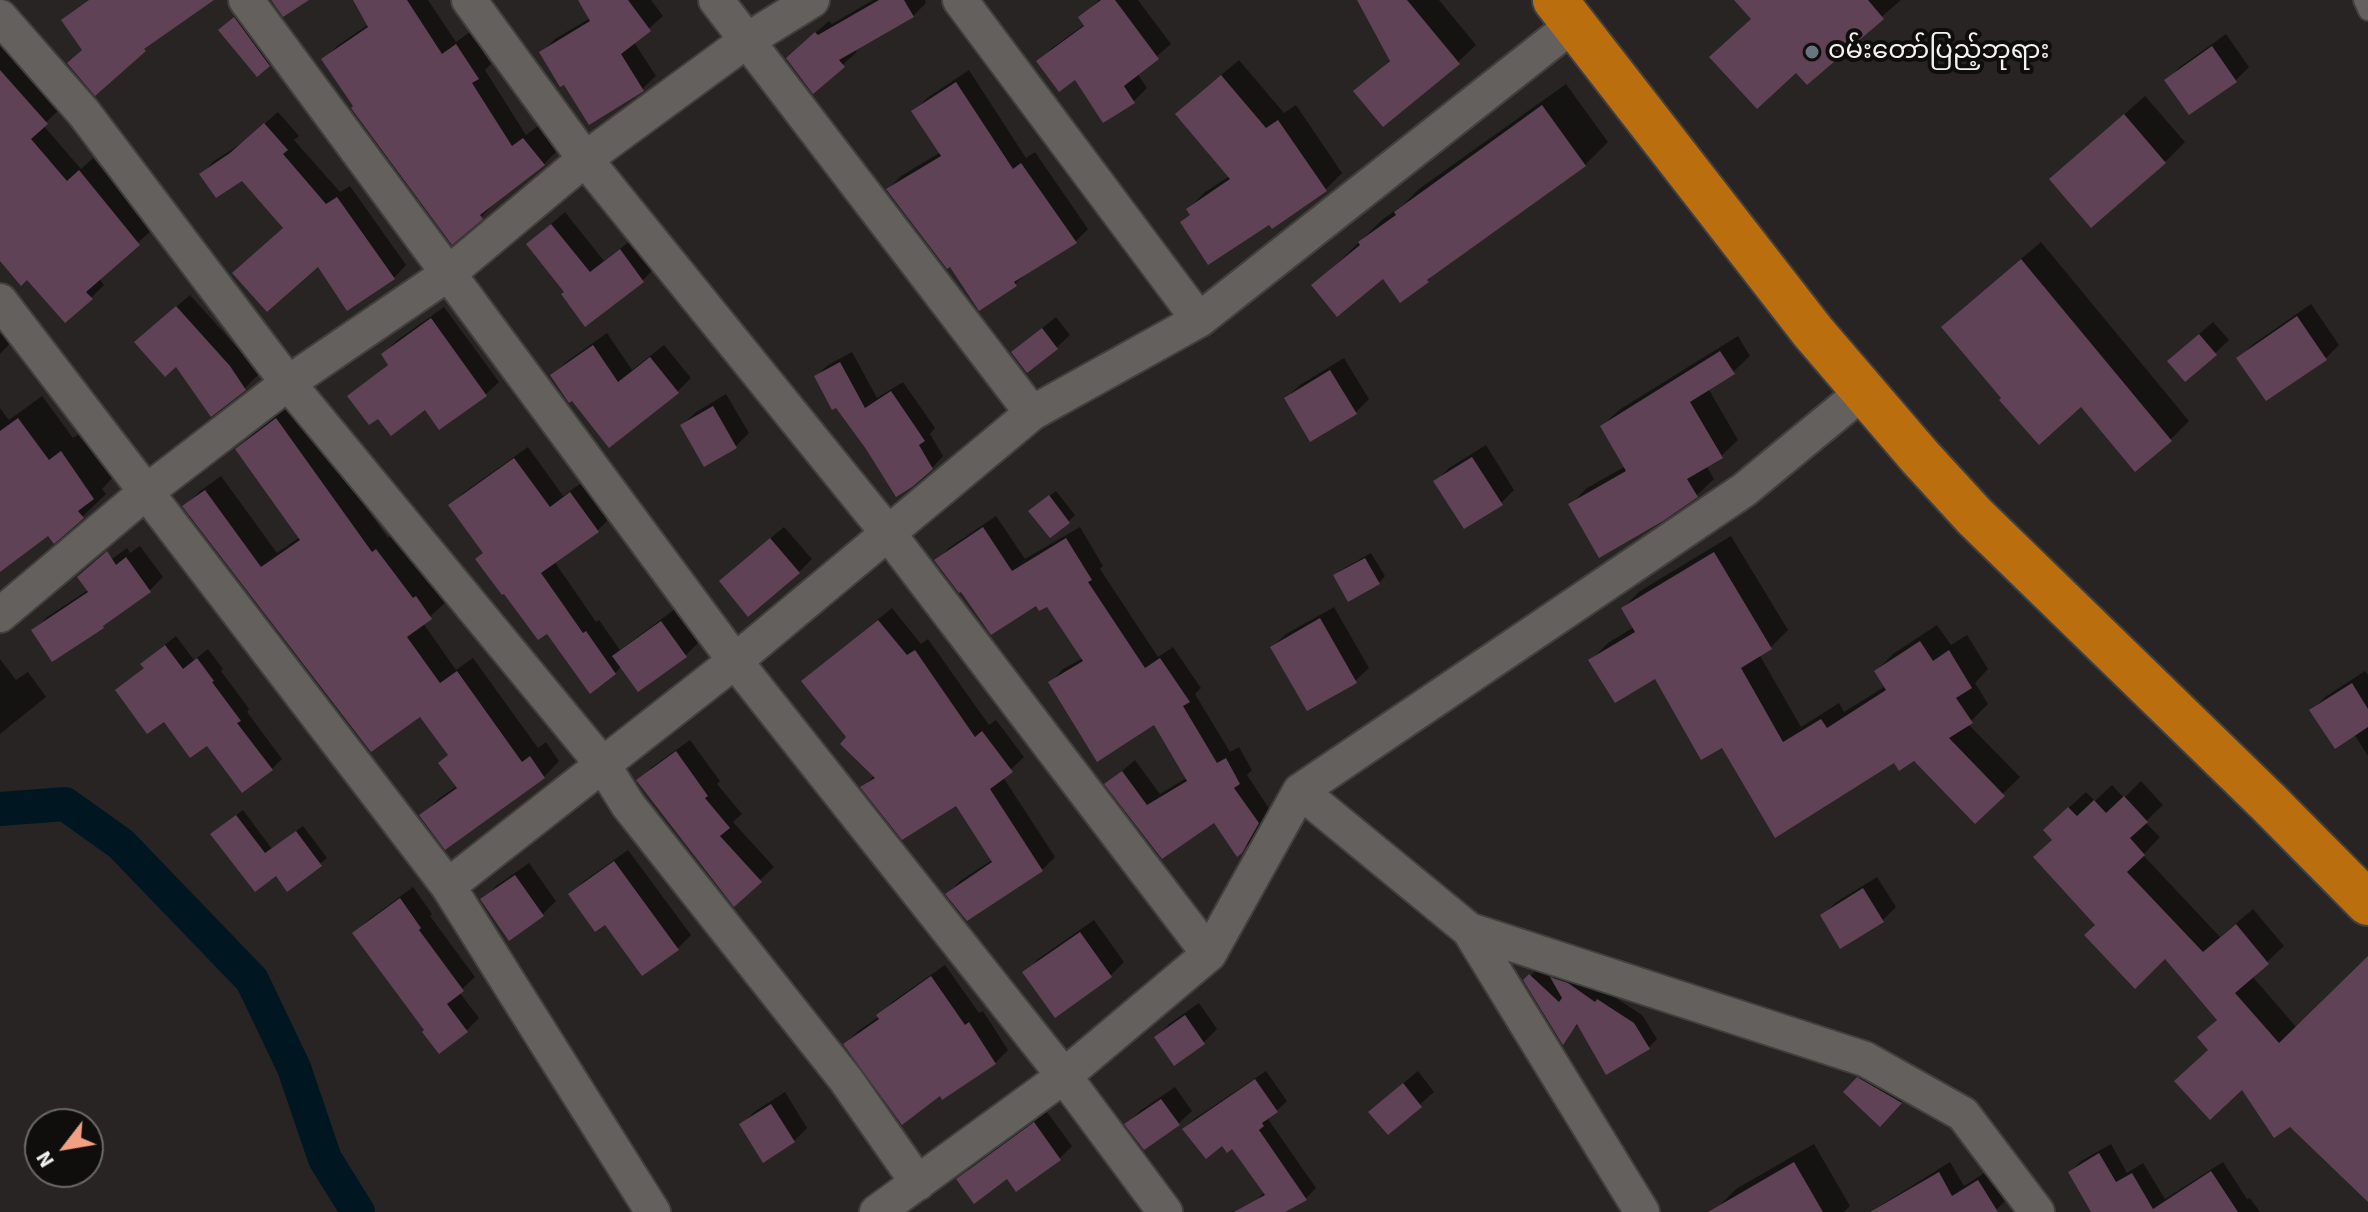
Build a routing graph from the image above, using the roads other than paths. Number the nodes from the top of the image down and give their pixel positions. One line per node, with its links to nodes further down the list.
1 (246, 0): 12 (street)
2 (469, 0): 11 (street)
3 (716, 0): 10 (street)
4 (812, 0): 10 (street)
5 (960, 0): 14 (street)
6 (2363, 0): 7 (lane)
7 (2368, 11)
8 (1564, 12): 14 (street); 16 (highway)
9 (0, 17): 15 (street)
10 (746, 41): 11 (street); 17 (street)
11 (585, 159): 12 (street); 19 (street)
12 (449, 273): 15 (street); 21 (street)
13 (0, 301): 18 (street)
14 (1199, 320): 17 (street)
15 (288, 383): 18 (street); 22 (street)
16 (1864, 391): 23 (street); 25 (highway)
17 (1032, 413): 19 (street)
18 (146, 492): 20 (street); 24 (street)
19 (888, 533): 21 (street); 27 (street)
20 (0, 615)
21 (735, 661): 22 (street); 28 (street)
22 (603, 765): 24 (street); 29 (street)
23 (1300, 791): 26 (street); 27 (street)
24 (448, 886): 30 (street)
25 (2368, 903)
26 (1469, 930): 33 (street); 34 (street)
27 (1209, 954): 28 (street)
28 (1064, 1076): 29 (street); 32 (street)
29 (918, 1183): 31 (street)
30 (653, 1212)
31 (877, 1212)
32 (1165, 1212)
33 (1642, 1212)
34 (2037, 1212)

